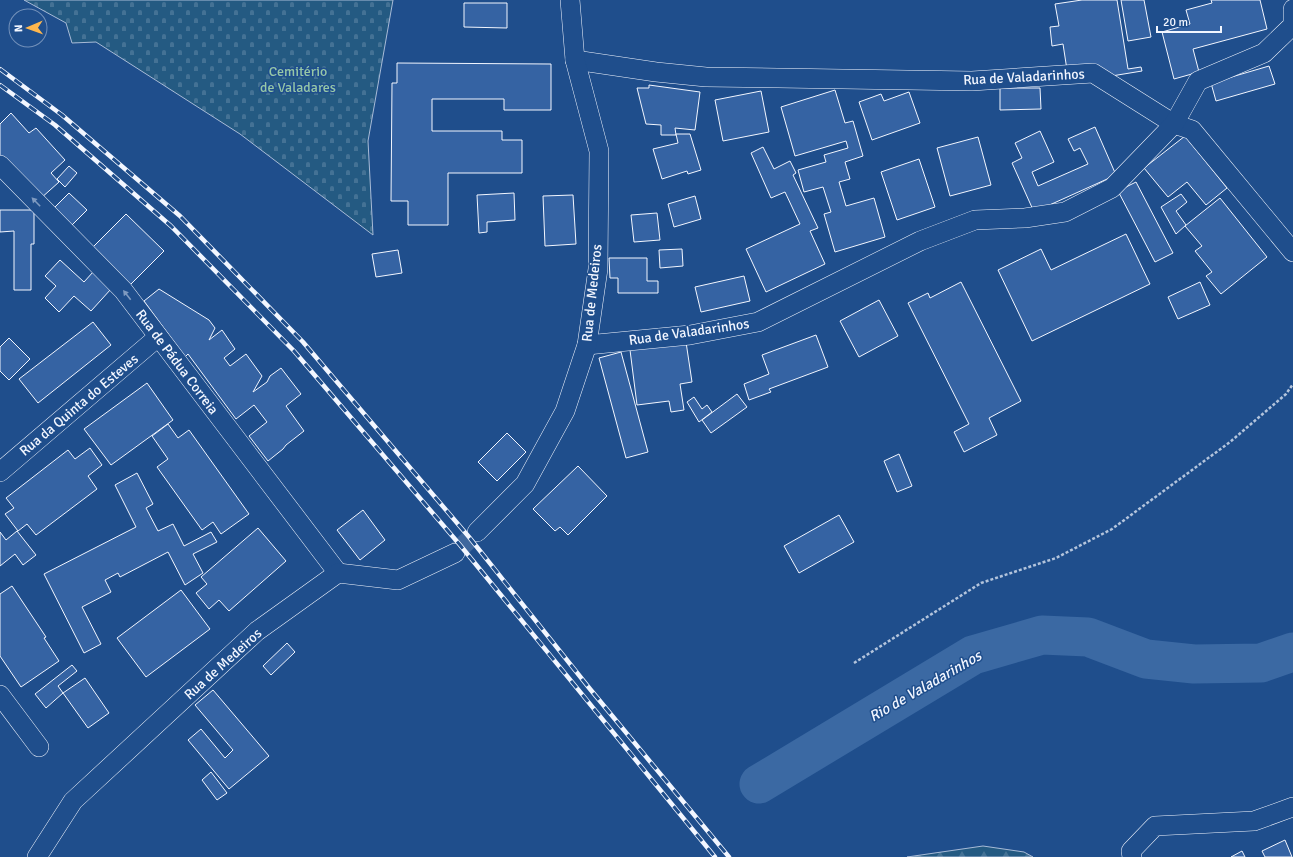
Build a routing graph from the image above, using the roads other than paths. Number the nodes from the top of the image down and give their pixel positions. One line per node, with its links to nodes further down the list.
1 (570, 0): 3 (street, Rua de Medeiros)
2 (1293, 9): 4 (street)
3 (575, 60): 4 (street, Rua de Valadarinhos); 8 (street, Rua de Medeiros)
4 (1174, 124): 6 (street); 8 (street, Rua de Valadarinhos)
5 (0, 165): 7 (street, Rua de Pádua Correia, one-way to 5)
6 (1293, 252)
7 (158, 337): 9 (street, Rua da Quinta do Esteves); 12 (street, Rua de Pádua Correia)
8 (587, 346): 10 (street, Rua de Medeiros)
9 (0, 472)
10 (477, 532)
11 (454, 553): 12 (street)
12 (338, 573): 16 (street, Rua de Medeiros)
13 (0, 695): 14 (street)
14 (39, 747)
15 (1293, 807): 17 (street)
16 (37, 857)
17 (1132, 857)

